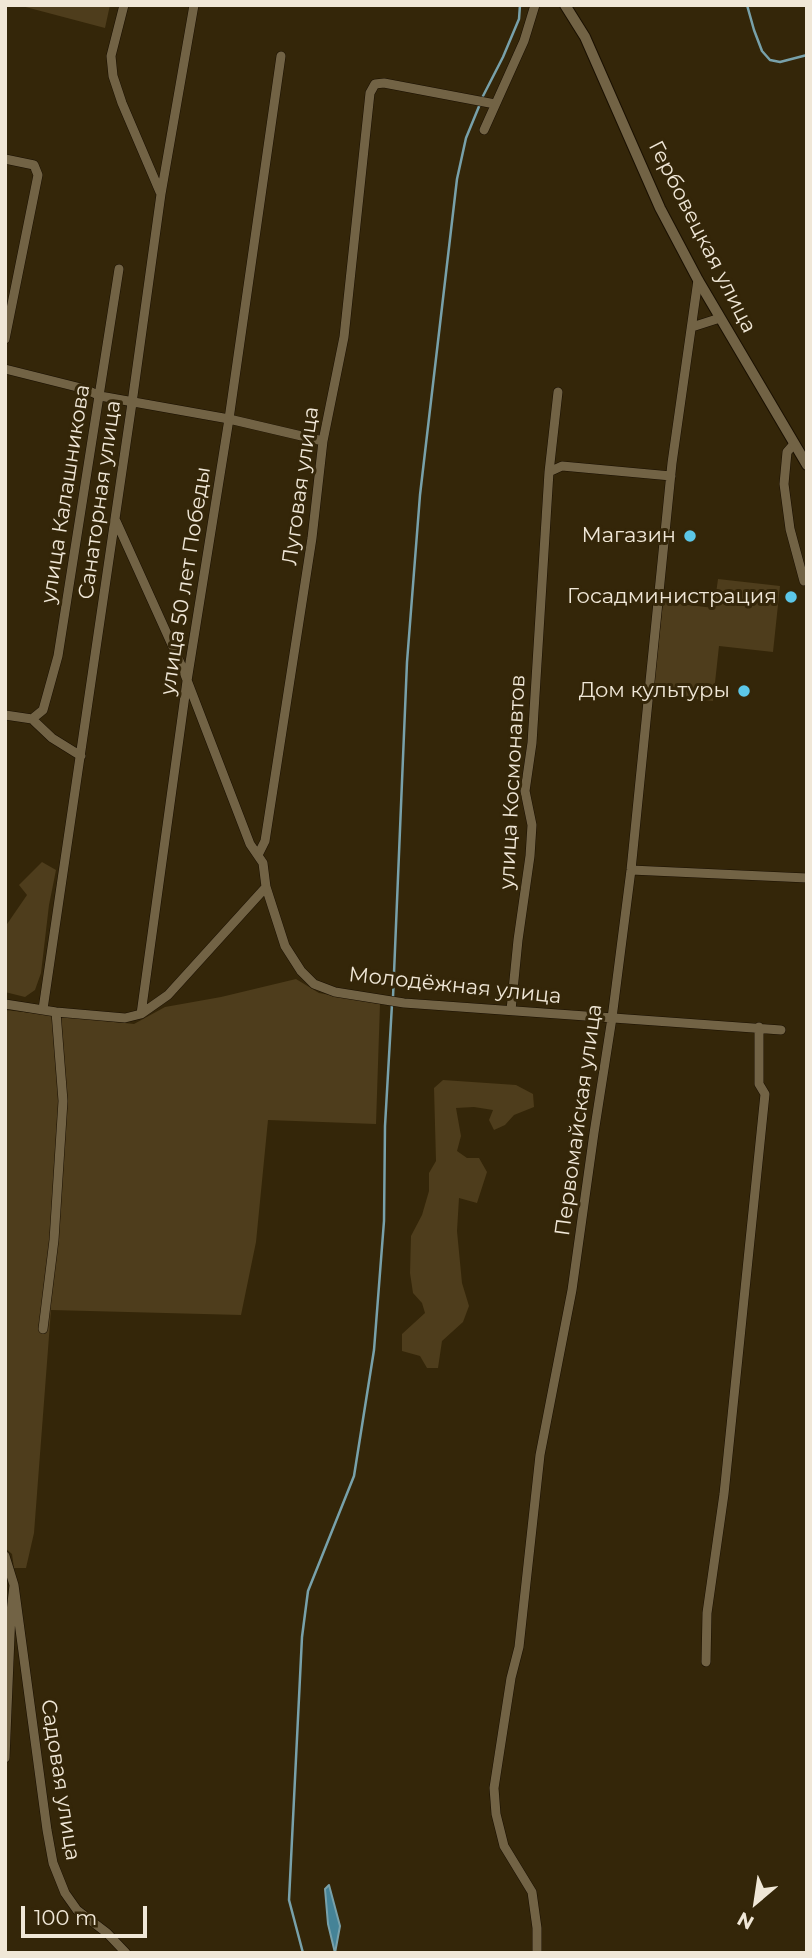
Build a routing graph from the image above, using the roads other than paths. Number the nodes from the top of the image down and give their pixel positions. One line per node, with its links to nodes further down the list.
1 (124, 5): 9 (street)
2 (194, 5): 9 (street, Санаторная улица)
3 (535, 5): 6 (street)
4 (565, 5): 11 (street, Гербовецкая улица)
5 (281, 56): 19 (street, улица 50 лет Победы)
6 (485, 102): 7 (street); 20 (street, Луговая улица)
7 (484, 130)
8 (5, 159): 14 (street)
9 (161, 194): 18 (street, Санаторная улица)
10 (119, 269): 17 (street, улица Калашникова)
11 (698, 280): 12 (street, Гербовецкая улица); 13 (street, Первомайская улица)
12 (720, 318): 13 (street); 21 (street, Гербовецкая улица)
13 (692, 327): 24 (street, Первомайская улица)
14 (5, 339)
15 (5, 369): 17 (street)
16 (558, 392): 23 (street, улица Космонавтов)
17 (100, 396): 18 (street); 29 (street, улица Калашникова)
18 (132, 403): 19 (street); 25 (street, Санаторная улица)
19 (229, 419): 20 (street); 27 (street, улица 50 лет Победы)
20 (323, 441): 31 (street, Луговая улица)
21 (794, 444): 22 (street, Гербовецкая улица); 26 (street)
22 (807, 465)
23 (549, 472): 24 (street); 37 (street, улица Космонавтов)
24 (671, 476): 32 (street, Первомайская улица)
25 (115, 520): 27 (street, Молодёжная улица); 30 (street, Санаторная улица)
26 (804, 581)
27 (187, 681): 31 (street, Молодёжная улица); 39 (street, улица 50 лет Победы)
28 (5, 715): 29 (street)
29 (32, 719): 30 (street)
30 (81, 756): 36 (street, Санаторная улица)
31 (258, 856): 34 (street, Молодёжная улица)
32 (631, 870): 33 (street); 40 (street, Первомайская улица)
33 (807, 878)
34 (266, 887): 37 (street, Молодёжная улица); 39 (street)
35 (5, 1004): 36 (street)
36 (43, 1009): 38 (street)
37 (511, 1010): 40 (street, Молодёжная улица)
38 (56, 1012): 39 (street); 43 (street)
39 (141, 1014)
40 (612, 1018): 41 (street, Молодёжная улица); 49 (street, Первомайская улица)
41 (760, 1027): 42 (street, Молодёжная улица); 46 (street)
42 (781, 1030)
43 (43, 1329)
44 (5, 1556): 45 (street)
45 (14, 1585): 47 (street); 48 (street, Садовая улица)
46 (706, 1662)
47 (5, 1758)
48 (126, 1953)
49 (537, 1953)

